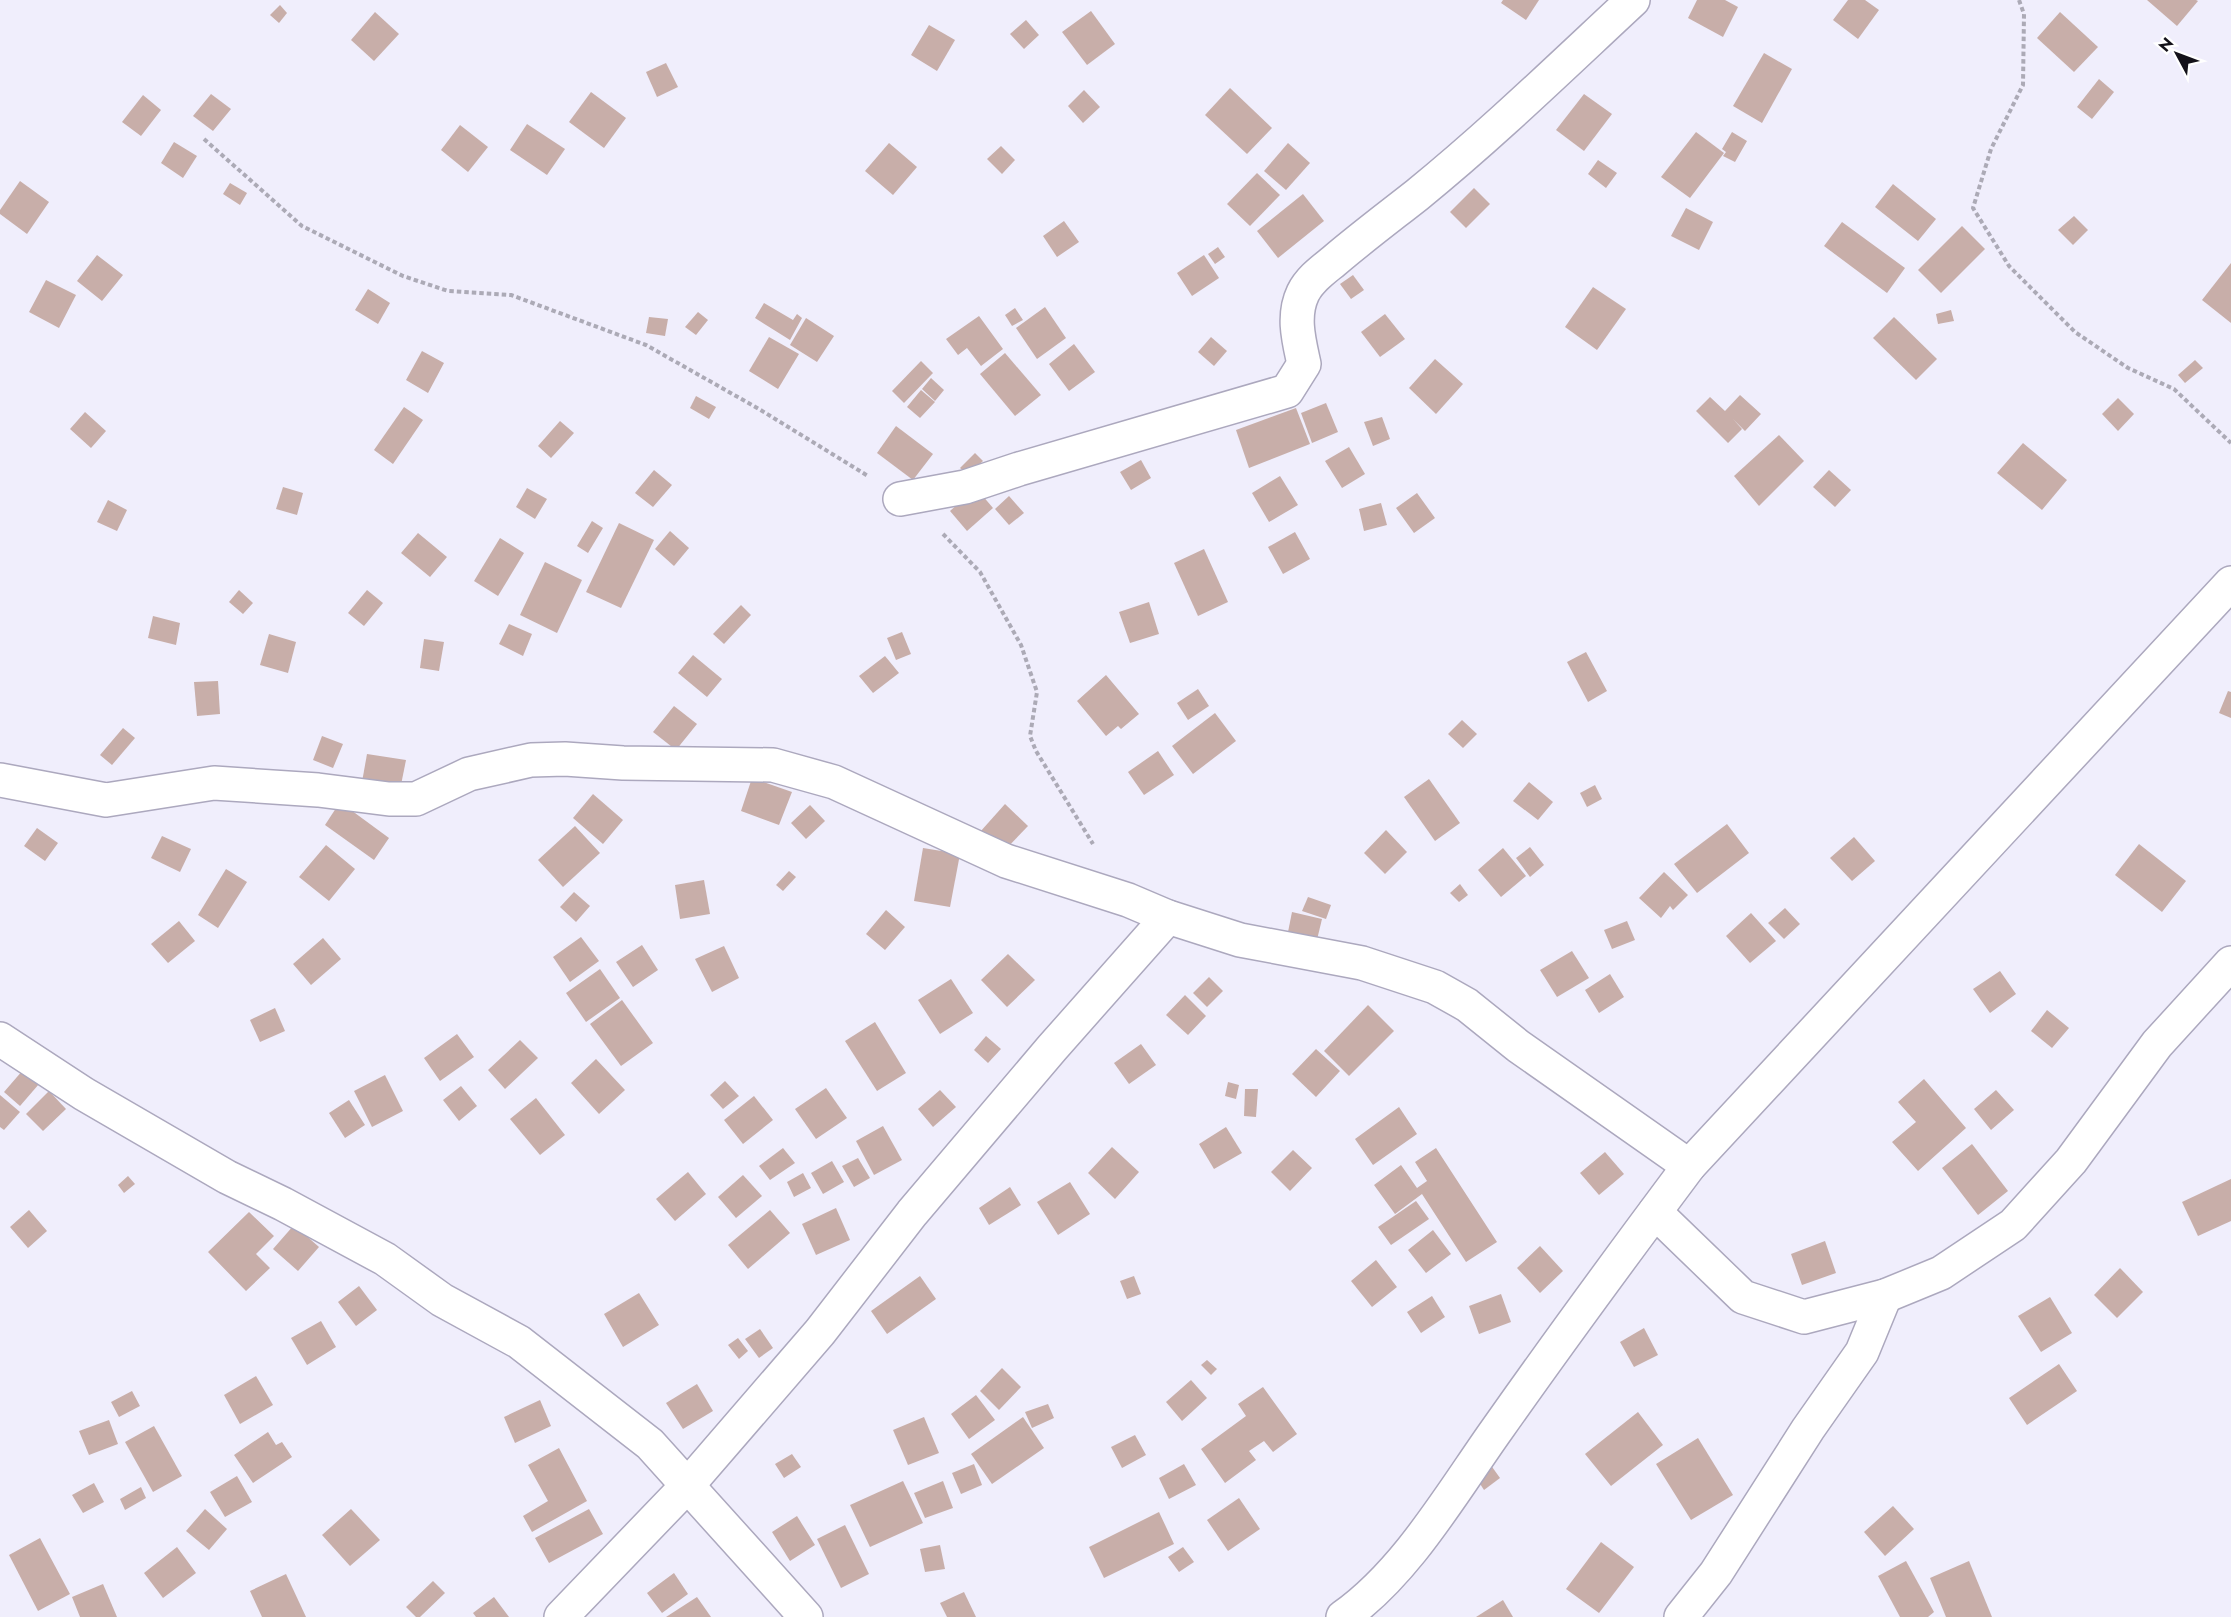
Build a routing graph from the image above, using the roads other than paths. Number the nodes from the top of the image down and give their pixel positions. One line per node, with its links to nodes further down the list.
1 (1634, 0): 2 (street)
2 (900, 499)
3 (2231, 583): 8 (street)
4 (0, 780): 5 (street)
5 (1168, 917): 8 (street); 11 (street)
6 (2231, 963): 10 (street)
7 (0, 1038): 11 (street)
8 (1689, 1166): 9 (street)
9 (1655, 1212): 10 (street); 14 (street)
10 (1885, 1296): 15 (street)
11 (687, 1486): 12 (street); 13 (street)
12 (561, 1617)
13 (806, 1617)
14 (1343, 1617)
15 (1681, 1617)

